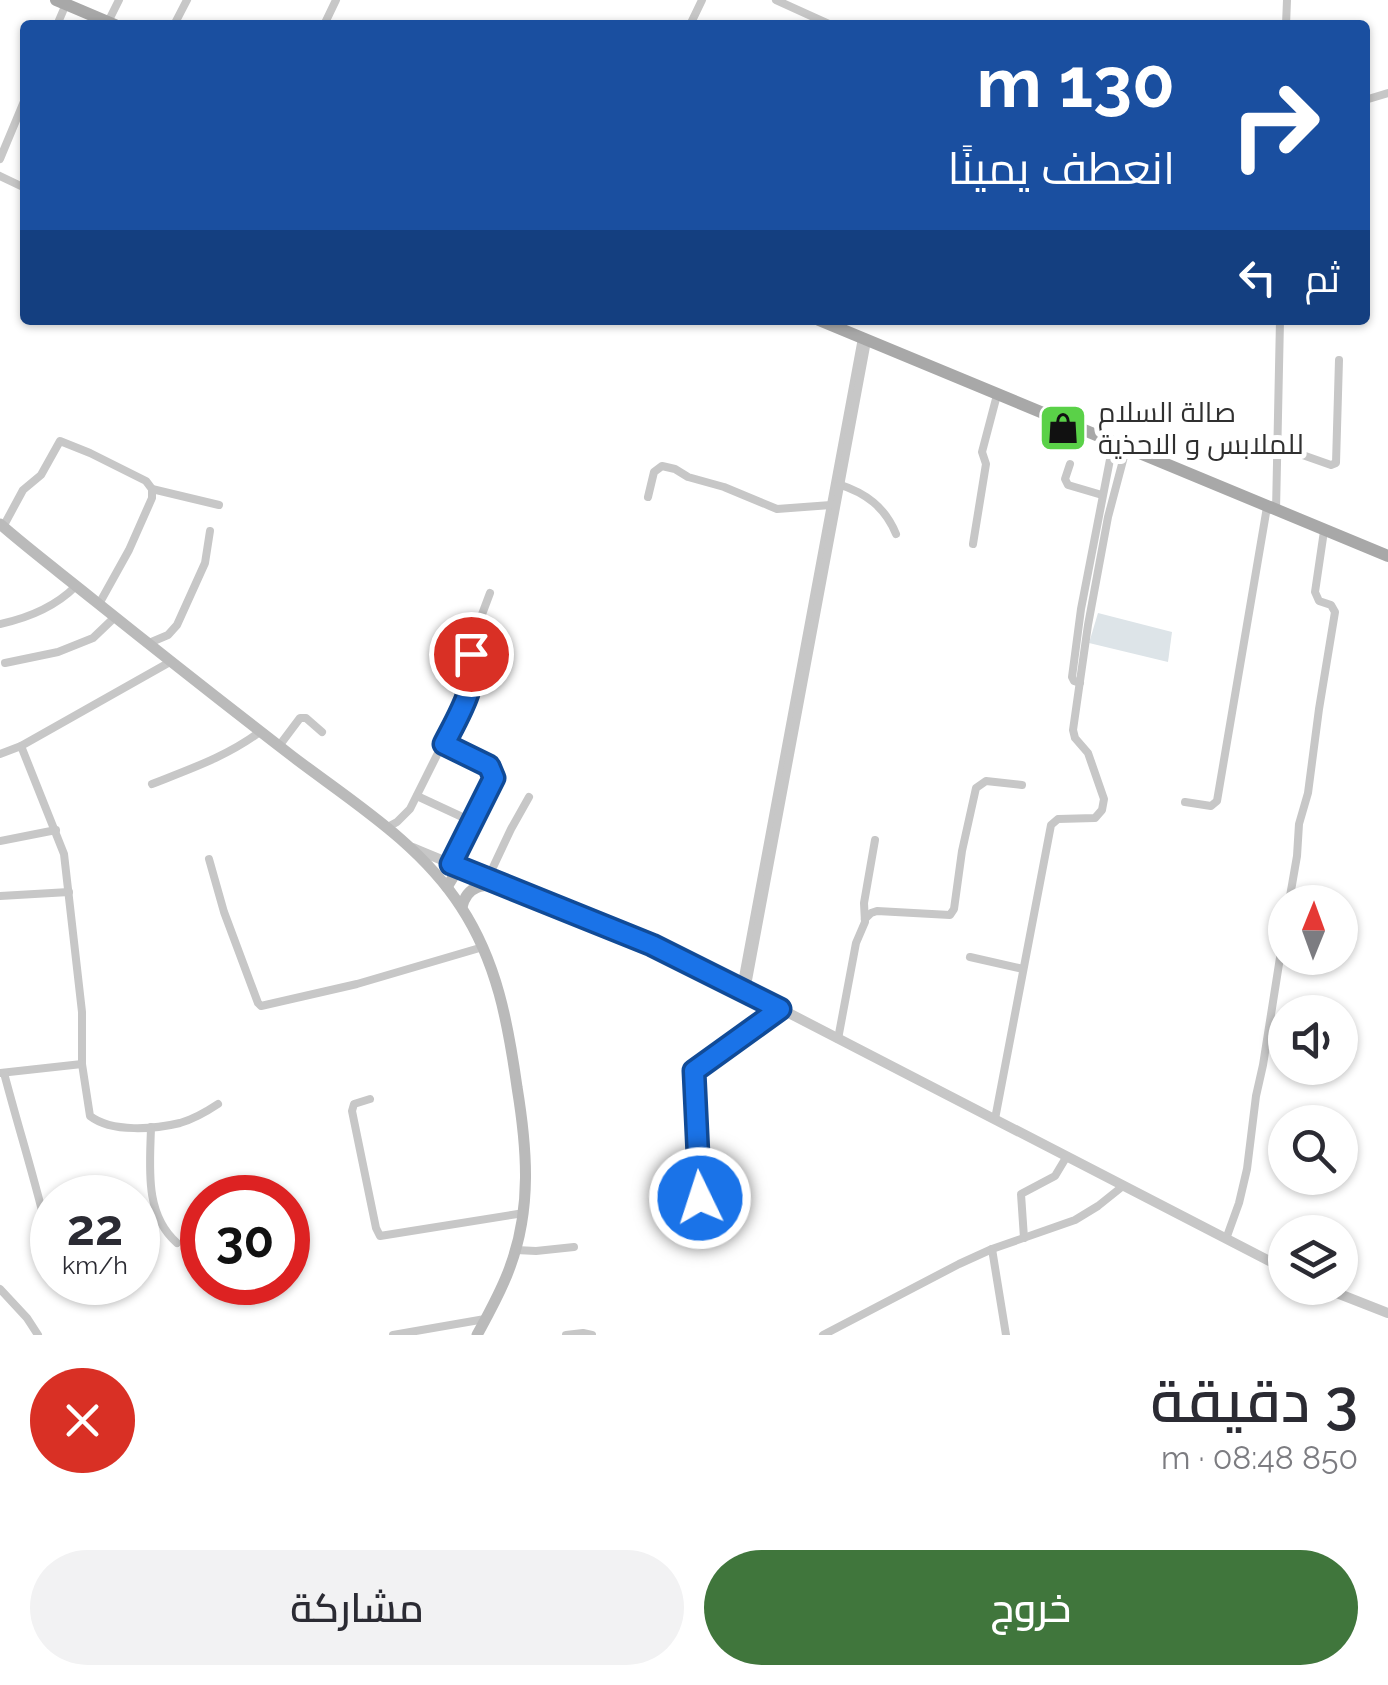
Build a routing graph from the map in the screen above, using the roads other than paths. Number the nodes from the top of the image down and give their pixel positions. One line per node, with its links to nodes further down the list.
1 (776, 0): 4 (street)
2 (61, 2): 3 (main road)
3 (103, 20)
4 (820, 20)
5 (20, 111): 6 (street)
6 (0, 159)
7 (830, 325): 9 (main road)
8 (1280, 325): 13 (street)
9 (864, 339): 11 (main road); 15 (street)
10 (1339, 360): 13 (street)
11 (997, 395): 12 (main road); 28 (street)
12 (1120, 446): 16 (street); 17 (street); 23 (main road)
13 (1277, 446): 23 (street)
14 (1070, 464): 19 (street)
15 (838, 484): 21 (street); 27 (street); 71 (street)
16 (1104, 485): 17 (street); 19 (street)
17 (1115, 486): 38 (street)
18 (152, 488): 22 (street); 24 (street); 32 (street)
19 (1102, 495): 38 (street)
20 (648, 496): 21 (street)
21 (831, 505): 71 (street)
22 (219, 506)
23 (1272, 509): 25 (main road); 49 (street)
24 (1, 525): 30 (main road)
25 (1324, 530): 29 (main road); 60 (street)
26 (210, 531): 35 (street)
27 (896, 534)
28 (972, 544)
29 (1388, 556)
30 (76, 586): 32 (main road); 34 (street)
31 (490, 593): 41 (street)
32 (100, 604): 33 (main road)
33 (115, 618): 35 (main road); 37 (street)
34 (0, 624)
35 (148, 644): 36 (main road)
36 (170, 662): 39 (main road); 42 (street)
37 (5, 663)
38 (1080, 684): 69 (street)
39 (261, 731): 43 (main road); 45 (street)
40 (322, 732): 43 (street)
41 (444, 744): 47 (street); 50 (street)
42 (22, 746): 44 (street); 52 (street)
43 (279, 746): 51 (main road)
44 (0, 754)
45 (152, 784)
46 (1022, 784): 66 (street)
47 (417, 796): 50 (street); 51 (street)
48 (529, 797): 59 (street)
49 (1184, 802)
50 (473, 822): 57 (street)
51 (385, 828): 55 (main road)
52 (56, 830): 54 (street); 63 (street)
53 (875, 840): 66 (street)
54 (0, 841)
55 (409, 846): 57 (street); 62 (main road)
56 (209, 859): 67 (street)
57 (451, 864): 58 (street)
58 (464, 870): 59 (street); 62 (main road)
59 (482, 883): 61 (main road); 62 (main road); 65 (main road)
60 (1292, 885)
61 (502, 886): 71 (street)
62 (448, 888): 65 (main road)
63 (70, 892): 64 (street); 74 (street)
64 (0, 896)
65 (462, 907): 67 (main road)
66 (865, 919): 73 (street)
67 (483, 947): 83 (main road)
68 (970, 956): 69 (street)
69 (1023, 968): 78 (street)
70 (1277, 975): 86 (street)
71 (744, 989): 72 (street)
72 (780, 1009): 73 (street); 84 (street)
73 (838, 1039): 78 (street)
74 (82, 1064): 75 (street); 79 (street)
75 (2, 1073): 81 (street)
76 (370, 1099): 83 (street)
77 (218, 1104): 79 (street)
78 (995, 1119): 80 (street)
79 (151, 1127): 87 (street)
80 (1067, 1156): 82 (street); 85 (street)
81 (34, 1175)
82 (1122, 1186): 85 (street); 86 (street)
83 (524, 1213): 90 (main road)
84 (702, 1222)
85 (1024, 1238): 89 (street)
86 (1226, 1238): 91 (street)
87 (177, 1243)
88 (574, 1247): 90 (street)
89 (992, 1249): 101 (street); 102 (street)
90 (516, 1250): 95 (main road)
91 (1268, 1259)
92 (0, 1289): 96 (street)
93 (1358, 1301): 94 (street)
94 (1388, 1313)
95 (485, 1319): 97 (street); 98 (main road)
96 (38, 1335)
97 (393, 1335)
98 (477, 1335)
99 (566, 1335): 100 (street)
100 (592, 1335)
101 (823, 1335)
102 (1006, 1335)

